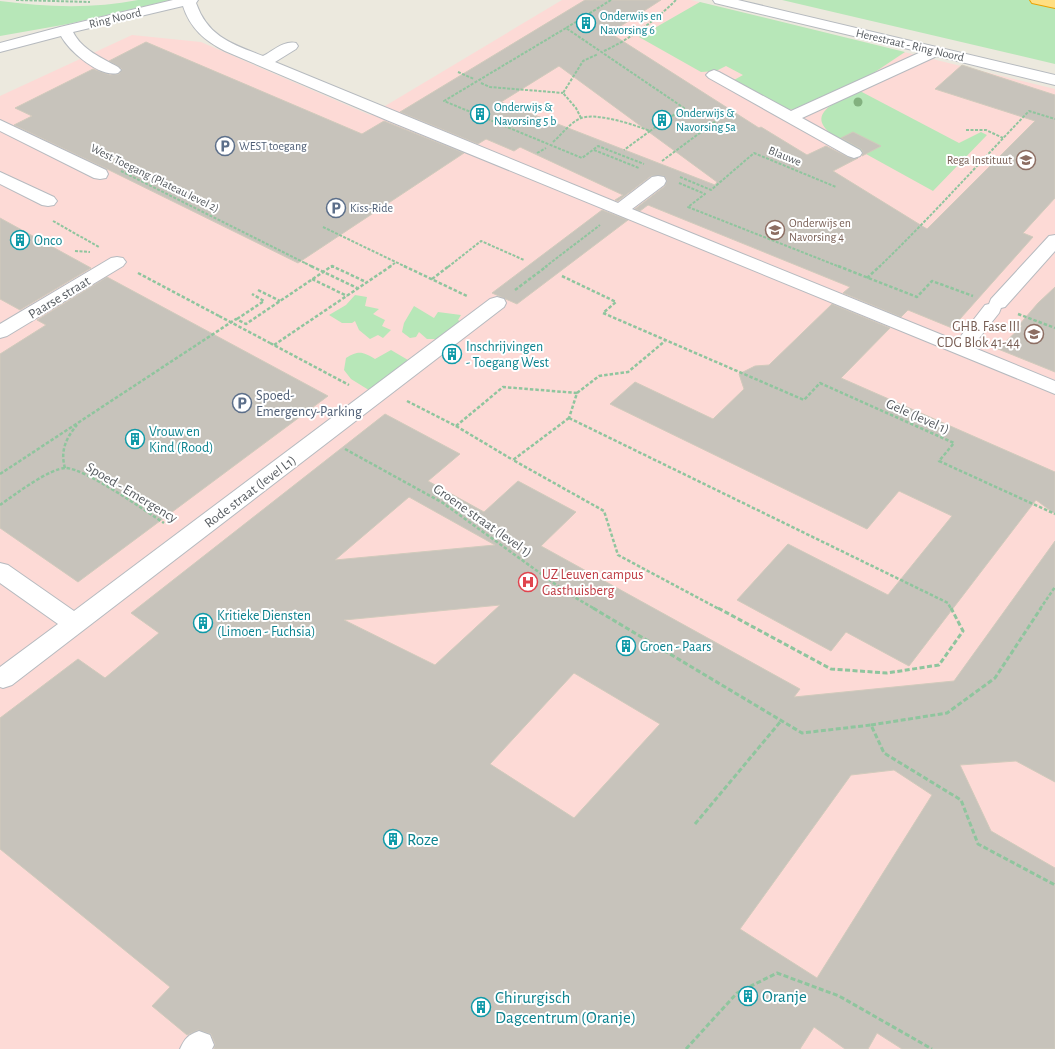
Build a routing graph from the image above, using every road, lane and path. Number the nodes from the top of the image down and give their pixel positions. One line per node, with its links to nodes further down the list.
1 (16, 0): 7 (path)
2 (193, 0): 10 (street, Ring Noord); 17 (street)
3 (611, 0): 9 (path)
4 (676, 0): 14 (path)
5 (720, 0): 15 (street, Herestraat - Ring Noord)
6 (1037, 0): 8 (highway)
7 (92, 2)
8 (1055, 4)
9 (566, 28): 31 (path); 34 (path)
10 (65, 30): 11 (street, Ring Noord); 13 (street, Ring Noord); 18 (street)
11 (0, 40)
12 (291, 46): 17 (street)
13 (0, 48)
14 (604, 51)
15 (936, 51): 22 (street, Herestraat - Ring Noord); 26 (street)
16 (598, 54): 24 (path)
17 (264, 62): 47 (street)
18 (113, 70)
19 (458, 72): 21 (path)
20 (714, 75): 25 (street)
21 (474, 79)
22 (1055, 80)
23 (481, 83): 24 (path)
24 (563, 93): 27 (path)
25 (752, 96): 26 (street); 40 (path)
26 (791, 117): 36 (street)
27 (581, 118): 31 (path); 33 (path)
28 (1055, 119): 32 (path)
29 (0, 126): 41 (street)
30 (966, 130): 32 (path)
31 (650, 131): 35 (path)
32 (1003, 138): 54 (path)
33 (553, 142)
34 (594, 150): 37 (path); 38 (path)
35 (624, 150)
36 (854, 153)
37 (613, 158)
38 (645, 164)
39 (118, 169): 58 (path, West Toegang (Plateau level 2), bridge)
40 (658, 173): 47 (street)
41 (100, 174)
42 (0, 177): 46 (street)
43 (691, 182): 45 (path, Blauwe)
44 (681, 184): 54 (path)
45 (836, 187)
46 (48, 201)
47 (620, 210): 64 (path); 69 (street)
48 (323, 227): 52 (path)
49 (1055, 240): 69 (street)
50 (524, 260): 56 (path)
51 (118, 262): 66 (street, Paarse straat); 68 (path, bridge)
52 (395, 263): 56 (path); 57 (path)
53 (562, 276): 67 (path)
54 (867, 278): 59 (path)
55 (312, 279): 57 (path); 62 (path); 63 (path)
56 (432, 279): 64 (path)
57 (366, 282): 58 (path)
58 (357, 288): 62 (path)
59 (924, 289)
60 (258, 290): 63 (path)
61 (252, 294): 65 (path)
62 (347, 296): 68 (path)
63 (280, 301): 65 (path)
64 (494, 306): 72 (street, Rode straat (level L1))
65 (236, 319): 74 (path)
66 (3, 326)
67 (665, 341): 71 (path); 81 (path, Gele (level 1))
68 (274, 345): 72 (path)
69 (960, 349): 70 (street)
70 (1055, 388)
71 (577, 393): 73 (path); 75 (path)
72 (378, 394): 75 (path); 76 (street, Rode straat (level L1))
73 (569, 418): 77 (path); 77 (path)
74 (79, 422): 78 (path); 79 (path)
75 (456, 426): 77 (path)
76 (321, 437): 85 (street, Rode straat (level L1)); 87 (path, Groene straat (level 1))
77 (513, 460)
78 (65, 468): 80 (path, Spoed - Emergency); 82 (path, Spoed - Emergency)
79 (0, 474)
80 (0, 505)
81 (1055, 514)
82 (166, 525)
83 (0, 571): 85 (street)
84 (1055, 587): 88 (path, Groene straat (level 1))
85 (75, 624): 86 (street, Rode straat (level L1))
86 (3, 678)
87 (781, 721): 88 (path, Groene straat (level 1)); 89 (path)
88 (870, 725): 90 (path)
89 (695, 824)
90 (1055, 885)
91 (686, 1049): 92 (path)
92 (932, 1049)

